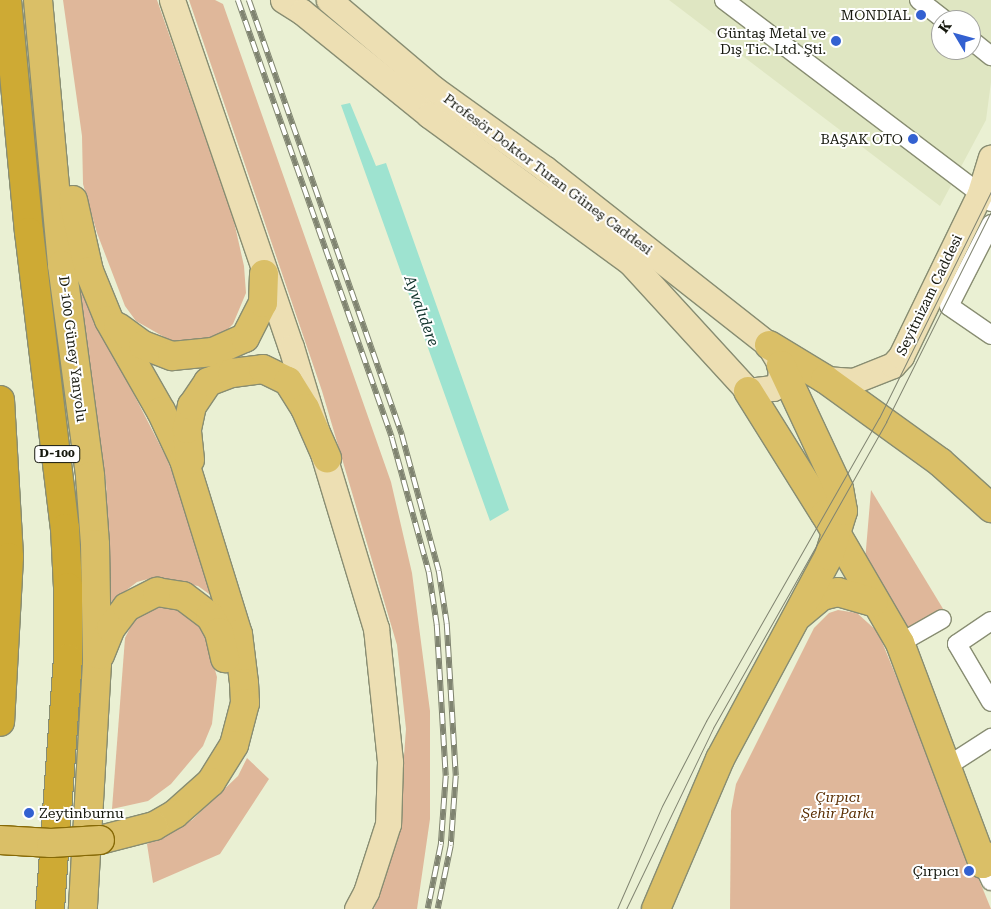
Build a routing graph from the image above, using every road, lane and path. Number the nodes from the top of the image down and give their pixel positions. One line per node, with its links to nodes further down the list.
1 (7, 0): 40 (highway, D-100)
2 (38, 0): 11 (main road, D-100 Güney Yanyolu)
3 (172, 0): 15 (main road)
4 (282, 0): 20 (main road)
5 (329, 0): 18 (main road, Profesör Doktor Turan Güneş Caddesi)
6 (724, 0): 13 (street)
7 (918, 0): 8 (street)
8 (931, 10)
9 (981, 48): 10 (street)
10 (991, 56)
11 (49, 116): 16 (main road); 31 (main road, D-100 Güney Yanyolu)
12 (991, 158): 13 (main road, Seyitnizam Caddesi)
13 (985, 198): 19 (main road, Seyitnizam Caddesi)
14 (991, 224): 17 (street)
15 (264, 274): 16 (main road); 22 (main road)
16 (109, 320): 23 (main road)
17 (991, 335)
18 (775, 355): 19 (main road); 20 (main road); 25 (main road)
19 (825, 379): 24 (main road)
20 (748, 391): 25 (main road)
21 (0, 400): 33 (highway)
22 (327, 458): 23 (main road); 42 (main road)
23 (192, 486): 37 (main road)
24 (991, 508)
25 (836, 536): 26 (main road); 27 (main road)
26 (874, 602): 27 (main road); 30 (main road)
27 (796, 618): 43 (main road)
28 (942, 619): 30 (street)
29 (991, 621): 32 (street)
30 (900, 644): 35 (main road)
31 (97, 663): 37 (main road); 41 (main road, D-100 Güney Yanyolu)
32 (991, 702)
33 (0, 722)
34 (991, 738): 35 (street)
35 (946, 767): 39 (main road)
36 (0, 825): 37 (main road)
37 (100, 833): 38 (main road, bridge)
38 (0, 840)
39 (988, 867)
40 (50, 909)
41 (83, 909)
42 (357, 909)
43 (656, 909)

